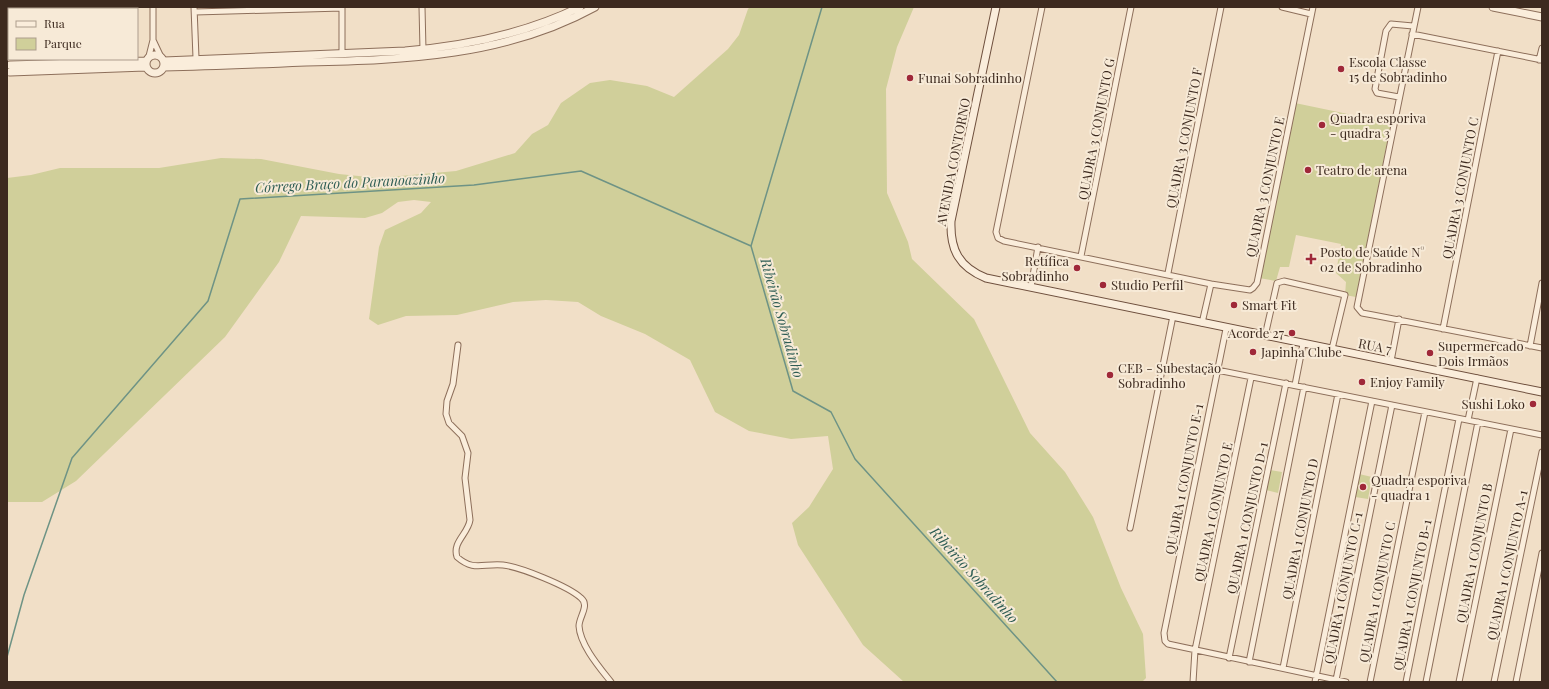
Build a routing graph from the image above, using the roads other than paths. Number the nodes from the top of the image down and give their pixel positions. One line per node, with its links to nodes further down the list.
1 (153, 7): 19 (street)
2 (342, 7): 14 (street); 23 (street)
3 (422, 7): 21 (street)
4 (580, 7): 21 (street)
5 (595, 7): 28 (street)
6 (996, 7): 36 (street, AVENIDA CONTORNO)
7 (1042, 7): 31 (street)
8 (1131, 7): 32 (street, QUADRA 3 CONJUNTO G)
9 (1221, 7): 33 (street, QUADRA 3 CONJUNTO F)
10 (1282, 7): 15 (street)
11 (1313, 7): 15 (street, QUADRA 3 CONJUNTO E)
12 (1418, 7): 17 (street)
13 (1493, 7): 16 (street)
14 (194, 9): 24 (street)
15 (1311, 14): 35 (street, QUADRA 3 CONJUNTO E)
16 (1542, 17)
17 (1414, 26): 18 (street); 30 (street)
18 (1412, 34): 22 (street); 30 (street)
19 (153, 40): 27 (street); 28 (street)
20 (1542, 48): 26 (street)
21 (423, 50): 23 (street)
22 (1498, 51): 26 (street); 41 (street, QUADRA 3 CONJUNTO C)
23 (342, 53): 24 (street)
24 (196, 58): 28 (street)
25 (112, 60): 27 (street); 29 (street)
26 (1541, 60)
27 (146, 62): 28 (street); 28 (street); 29 (street)
28 (163, 62)
29 (8, 69)
30 (1399, 98): 38 (street)
31 (1038, 247): 32 (street); 36 (street)
32 (1081, 256): 33 (street)
33 (1168, 273): 35 (street)
34 (1542, 283): 45 (street)
35 (1211, 284): 39 (street)
36 (1030, 287): 37 (street, AVENIDA CONTORNO)
37 (1173, 316): 39 (street, AVENIDA CONTORNO); 66 (street)
38 (1399, 319): 41 (street); 48 (street)
39 (1202, 323): 40 (street, RUA 7)
40 (1226, 329): 42 (street, RUA 7); 49 (street, QUADRA 1 CONJUNTO E-1)
41 (1443, 329): 45 (street)
42 (1265, 336): 43 (street, RUA 7); 47 (street)
43 (1303, 344): 47 (street, RUA 7); 53 (street)
44 (458, 345): 75 (street)
45 (1530, 346): 46 (street)
46 (1542, 348)
47 (1332, 350): 48 (street, RUA 7)
48 (1391, 361): 51 (street, RUA 7)
49 (1217, 370): 50 (street); 68 (street, QUADRA 1 CONJUNTO E-1)
50 (1251, 378): 52 (street); 68 (street, QUADRA 1 CONJUNTO E)
51 (1477, 378): 55 (street, RUA 7); 61 (street)
52 (1286, 383): 53 (street); 69 (street, QUADRA 1 CONJUNTO D-1)
53 (1294, 385): 54 (street)
54 (1304, 387): 56 (street); 70 (street)
55 (1542, 392)
56 (1338, 394): 57 (street); 71 (street, QUADRA 1 CONJUNTO D)
57 (1372, 401): 58 (street); 72 (street, QUADRA 1 CONJUNTO C-1)
58 (1392, 406): 59 (street); 74 (street, QUADRA 1 CONJUNTO C-1)
59 (1424, 412): 60 (street); 78 (street, QUADRA 1 CONJUNTO C)
60 (1459, 419): 61 (street); 79 (street, QUADRA 1 CONJUNTO B-1)
61 (1468, 420): 62 (street)
62 (1478, 422): 63 (street); 80 (street)
63 (1511, 429): 64 (street); 81 (street, QUADRA 1 CONJUNTO B)
64 (1542, 435)
65 (1542, 452): 82 (street, QUADRA 1 CONJUNTO A-1)
66 (1130, 528)
67 (1542, 553): 83 (street)
68 (1195, 650): 69 (street); 73 (street, QUADRA 1 CONJUNTO E)
69 (1229, 658): 70 (street)
70 (1249, 662): 71 (street)
71 (1283, 668): 72 (street)
72 (1317, 676): 74 (street); 76 (street, QUADRA 1 CONJUNTO C-1)
73 (1193, 680)
74 (1336, 680): 77 (street)
75 (611, 682)
76 (1315, 682)
77 (1346, 682)
78 (1370, 682)
79 (1406, 682)
80 (1426, 682)
81 (1459, 682)
82 (1494, 682)
83 (1516, 682)

